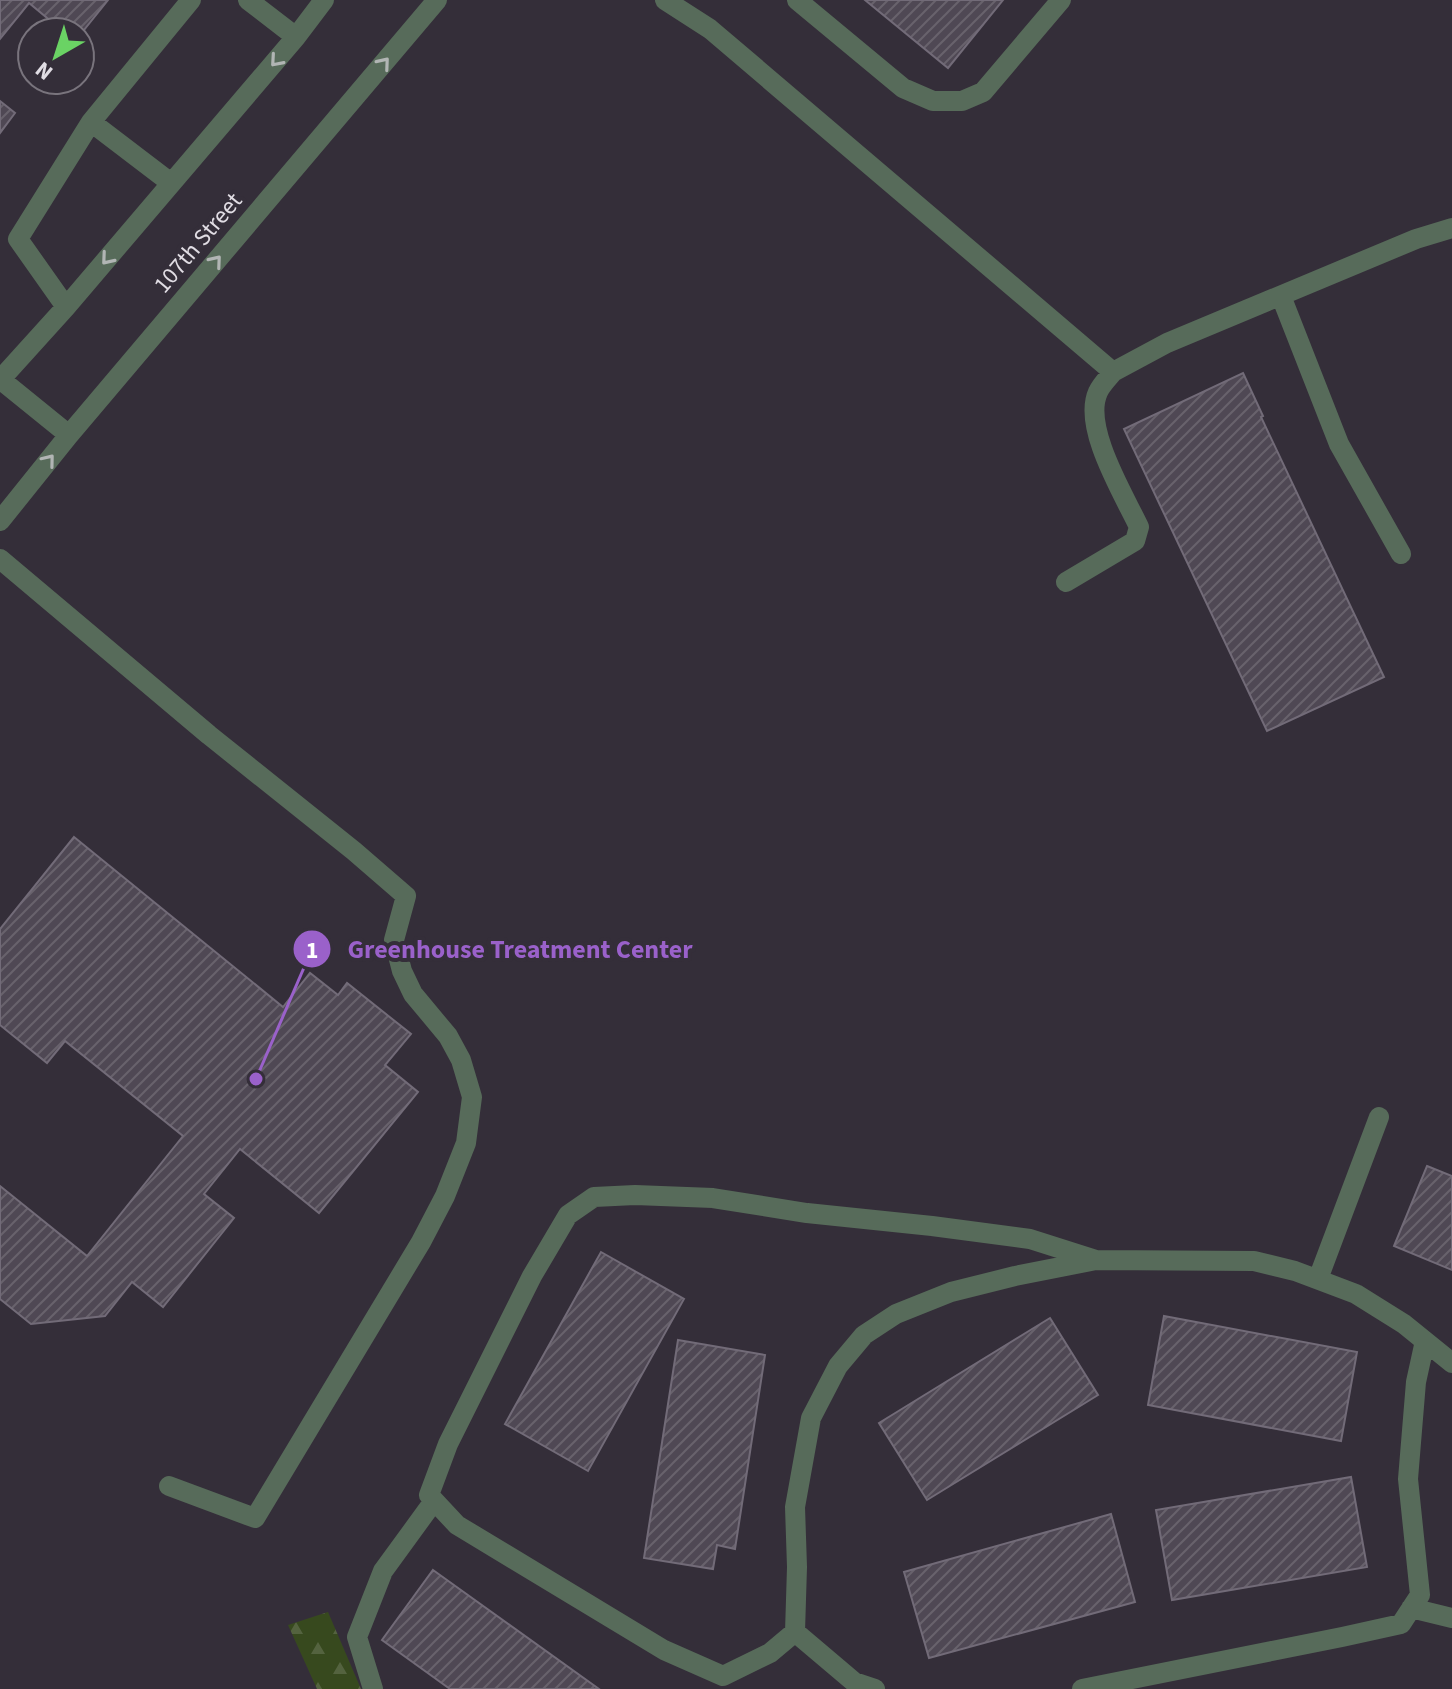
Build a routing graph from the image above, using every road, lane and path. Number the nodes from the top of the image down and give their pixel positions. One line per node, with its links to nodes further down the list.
1 (191, 0): 9 (street)
2 (248, 0): 8 (street)
3 (324, 0): 8 (street)
4 (437, 0): 16 (street, 107th Street, one-way to 4)
5 (665, 0): 14 (street)
6 (797, 0): 7 (street)
7 (1061, 0)
8 (296, 37): 10 (street, one-way to 10)
9 (91, 122): 10 (street); 13 (street)
10 (171, 183): 13 (street, one-way to 13)
11 (1452, 228): 12 (street)
12 (1281, 296): 14 (street); 18 (street)
13 (66, 307): 15 (street)
14 (1113, 372): 20 (street)
15 (0, 379): 16 (street)
16 (69, 435): 17 (street, 107th Street, one-way to 16)
17 (0, 521)
18 (1401, 554)
19 (0, 559): 26 (street)
20 (1066, 582)
21 (1379, 1117): 23 (street)
22 (1096, 1260): 23 (street); 27 (street); 30 (street)
23 (1318, 1279): 24 (street)
24 (1425, 1341): 25 (street); 28 (street)
25 (1452, 1363)
26 (169, 1486)
27 (434, 1501): 31 (street); 32 (street)
28 (1411, 1608): 29 (street); 34 (street)
29 (1452, 1618)
30 (795, 1632): 31 (street); 33 (street)
31 (728, 1683)
32 (373, 1689)
33 (875, 1689)
34 (1082, 1689)

